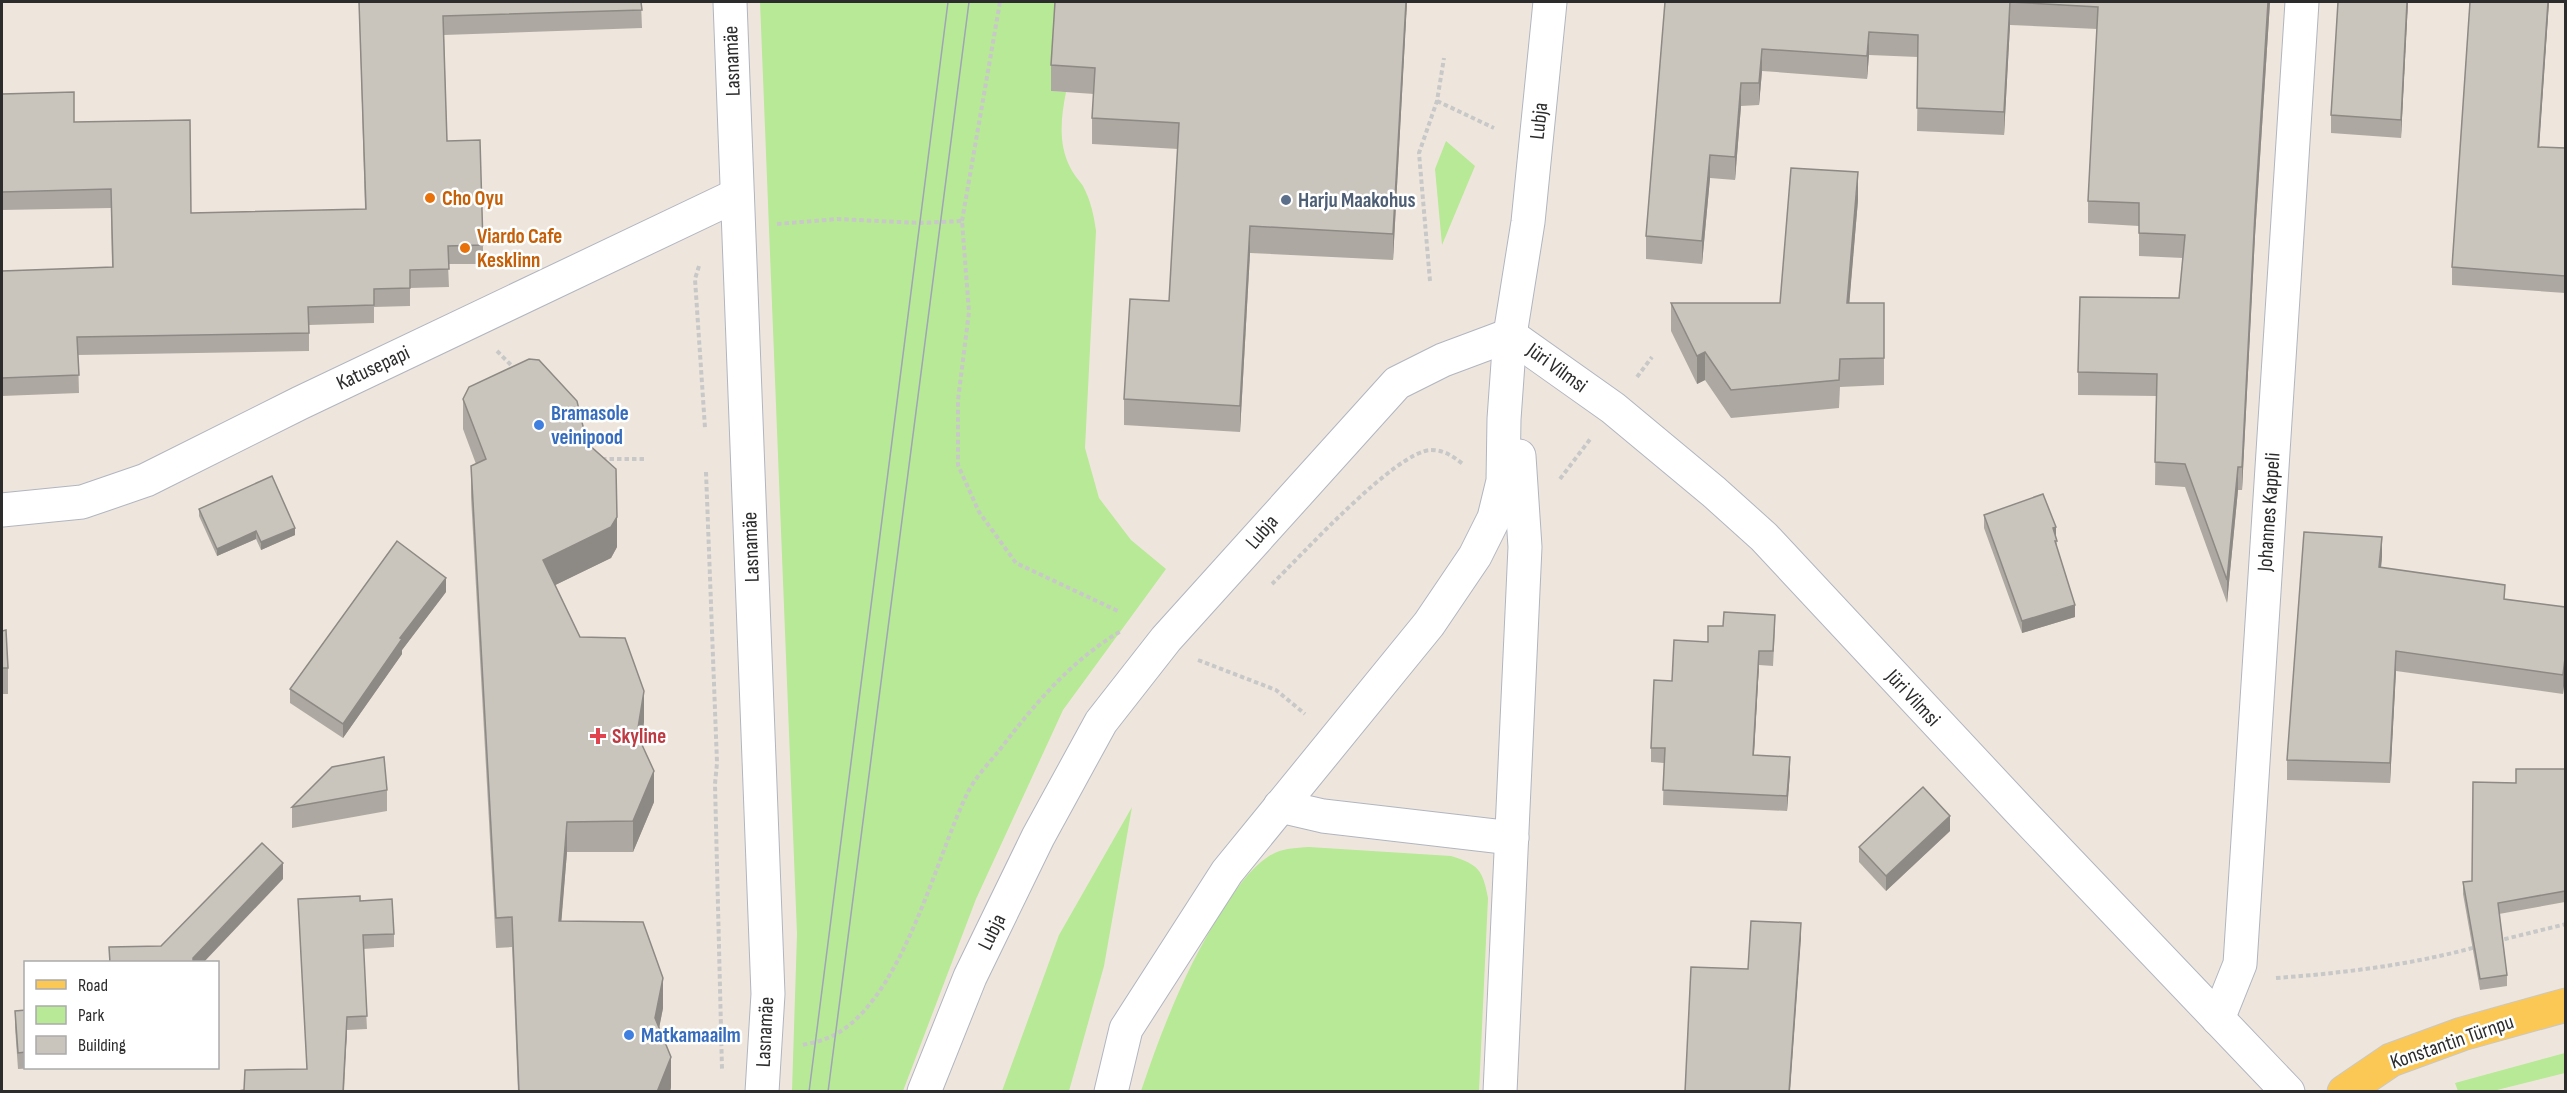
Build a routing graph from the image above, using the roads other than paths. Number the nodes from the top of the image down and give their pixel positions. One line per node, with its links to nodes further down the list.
1 (730, 2): 4 (street, Lasnamäe)
2 (1550, 2): 5 (street, Lubja)
3 (2302, 2): 11 (street, Johannes Kappeli)
4 (737, 195): 7 (street, Katusepapi); 12 (street, Lasnamäe)
5 (1510, 335): 6 (street); 11 (street, Jüri Vilmsi); 13 (street, Lubja)
6 (1512, 481): 8 (street); 9 (street)
7 (2, 510)
8 (1280, 806): 9 (street); 14 (street)
9 (1512, 837): 15 (street)
10 (2565, 1005): 17 (main road, Konstantin Türnpu)
11 (2218, 1019): 16 (street, Jüri Vilmsi)
12 (762, 1092)
13 (924, 1092)
14 (1110, 1092)
15 (1500, 1092)
16 (2288, 1092)
17 (2344, 1092)

